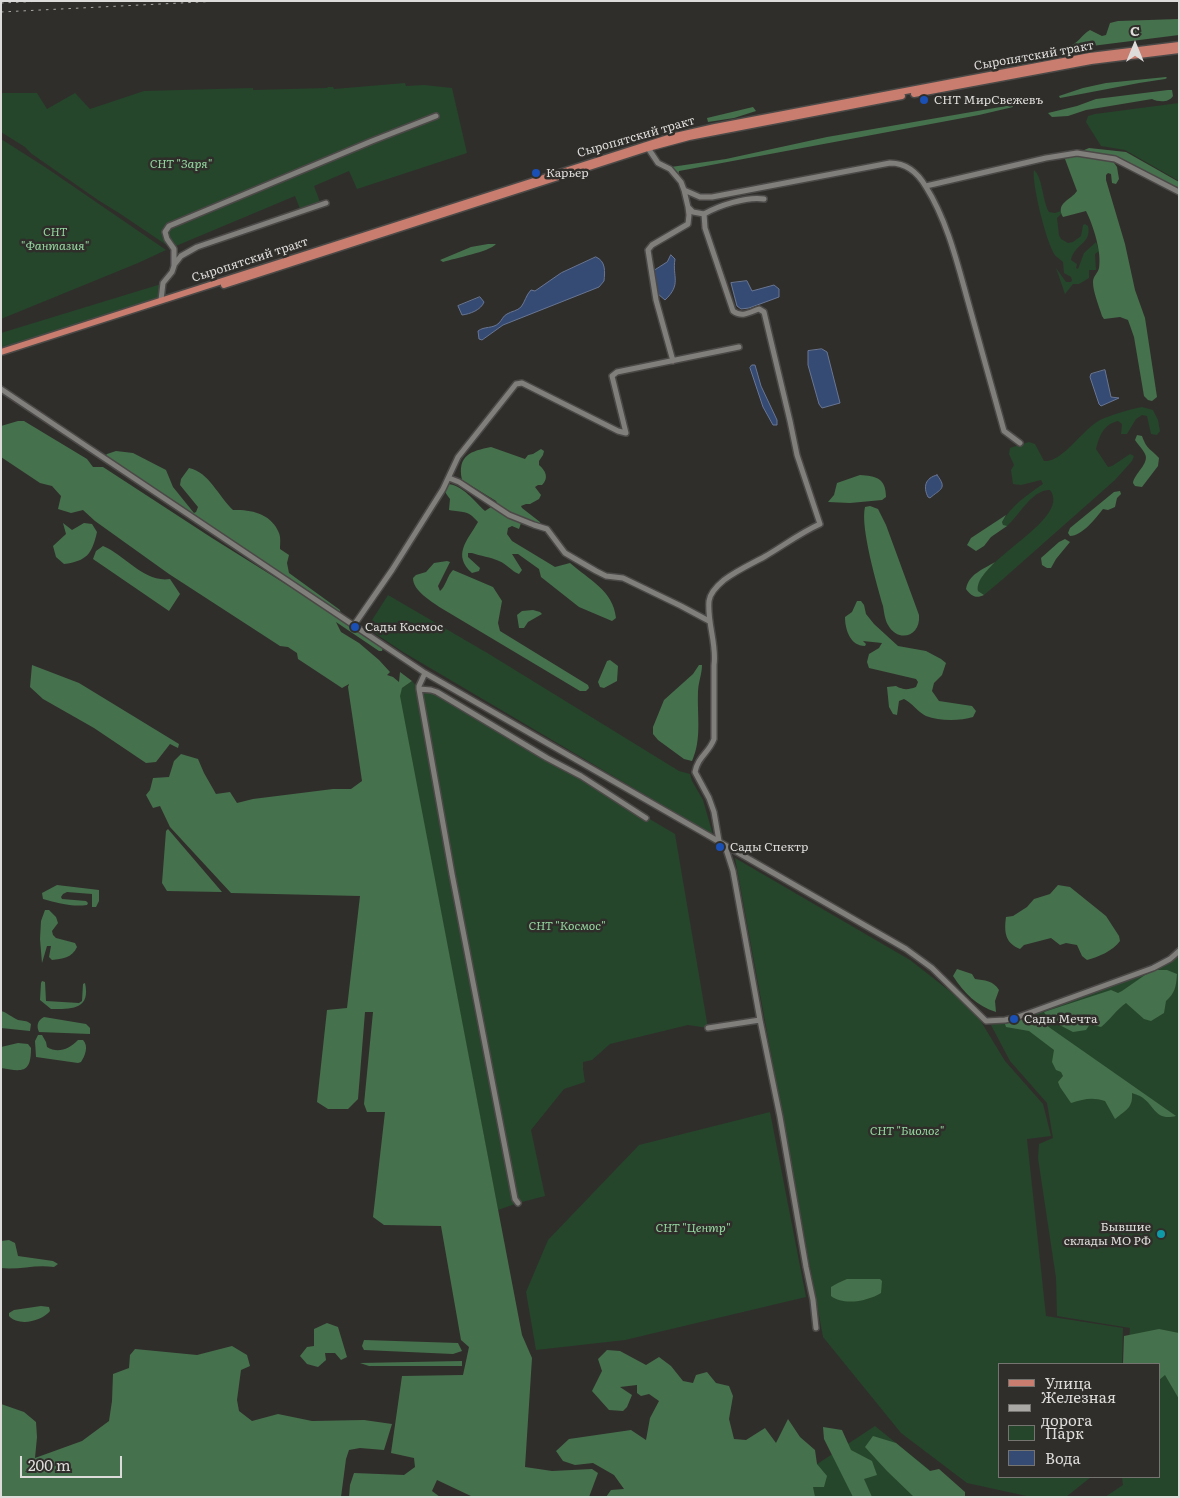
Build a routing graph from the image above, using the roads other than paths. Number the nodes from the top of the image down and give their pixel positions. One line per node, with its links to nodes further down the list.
1 (1179, 45): 13 (main road, Сыропятский тракт)
2 (1179, 50): 4 (main road, Сыропятский тракт)
3 (436, 116): 12 (street)
4 (648, 148): 6 (street); 16 (main road, Сыропятский тракт)
5 (926, 186): 6 (street); 7 (street); 19 (street)
6 (684, 190): 10 (street)
7 (1179, 192)
8 (764, 199): 11 (street)
9 (326, 203): 12 (street)
10 (688, 207): 11 (street); 17 (street)
11 (704, 214): 21 (street)
12 (174, 266): 13 (street)
13 (162, 300): 15 (main road, Сыропятский тракт)
14 (739, 347): 17 (street)
15 (1, 352)
16 (1, 356)
17 (672, 362): 20 (street)
18 (1, 389): 22 (street)
19 (1020, 443)
20 (448, 478): 21 (street); 22 (street)
21 (709, 621): 26 (street)
22 (354, 625): 23 (street)
23 (425, 673): 24 (street); 26 (street)
24 (419, 690): 25 (street); 31 (street)
25 (646, 818)
26 (719, 841): 27 (street)
27 (725, 845): 28 (street); 29 (street)
28 (1179, 952)
29 (760, 1020): 30 (street); 32 (street)
30 (708, 1028)
31 (518, 1203)
32 (816, 1328)

